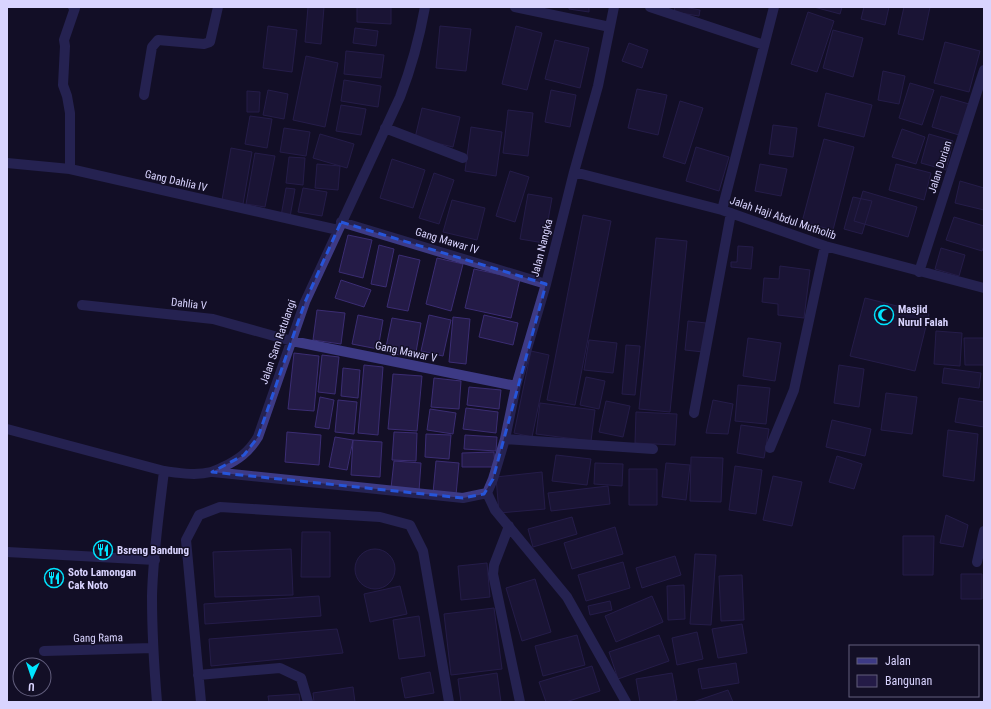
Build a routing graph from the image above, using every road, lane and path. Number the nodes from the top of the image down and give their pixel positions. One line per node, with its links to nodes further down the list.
1 (73, 7): 15 (street)
2 (218, 7): 11 (street)
3 (425, 7): 12 (street, Jalan Sam Ratulangi)
4 (515, 7): 8 (street)
5 (614, 7): 8 (street, Jalan Nangka)
6 (650, 7): 9 (street)
7 (774, 7): 9 (street)
8 (610, 27): 16 (street, Jalan Nangka)
9 (764, 45): 17 (street)
10 (984, 70): 20 (street, Jalan Durian)
11 (144, 95)
12 (385, 128): 13 (street); 18 (street, Jalan Sam Ratulangi)
13 (463, 158)
14 (7, 163): 15 (street, Gang Dahlia IV)
15 (70, 170): 18 (street, Gang Dahlia IV)
16 (574, 172): 17 (street, Jalah Haji Abdul Mutholib); 21 (street, Jalan Nangka)
17 (726, 211): 19 (street, Jalah Haji Abdul Mutholib); 26 (street)
18 (340, 226): 21 (street, Gang Mawar IV); 24 (street, Jalan Sam Ratulangi)
19 (825, 246): 20 (street, Jalah Haji Abdul Mutholib); 29 (street)
20 (919, 272): 22 (street, Jalah Haji Abdul Mutholib)
21 (546, 284): 25 (street, Jalan Nangka)
22 (984, 288)
23 (82, 305): 24 (street, Dahlia V)
24 (292, 341): 25 (street, Gang Mawar V); 32 (street, Jalan Sam Ratulangi)
25 (516, 386): 28 (street, Jalan Nangka)
26 (694, 413)
27 (7, 429): 31 (street, Jalan Sam Ratulangi)
28 (505, 439): 30 (street); 33 (street, Jalan Nangka)
29 (770, 448)
30 (653, 449)
31 (164, 472): 32 (street, Jalan Sam Ratulangi); 37 (street)
32 (212, 472): 33 (street)
33 (486, 493): 34 (street)
34 (509, 526): 46 (street); 47 (street)
35 (984, 531): 38 (street)
36 (7, 552): 37 (street)
37 (155, 560): 39 (street)
38 (977, 562)
39 (153, 648): 40 (street, Gang Rama); 42 (street)
40 (44, 651)
41 (198, 675): 43 (street); 44 (street); 45 (street)
42 (157, 702)
43 (201, 702)
44 (308, 702)
45 (449, 702)
46 (520, 702)
47 (626, 702)

